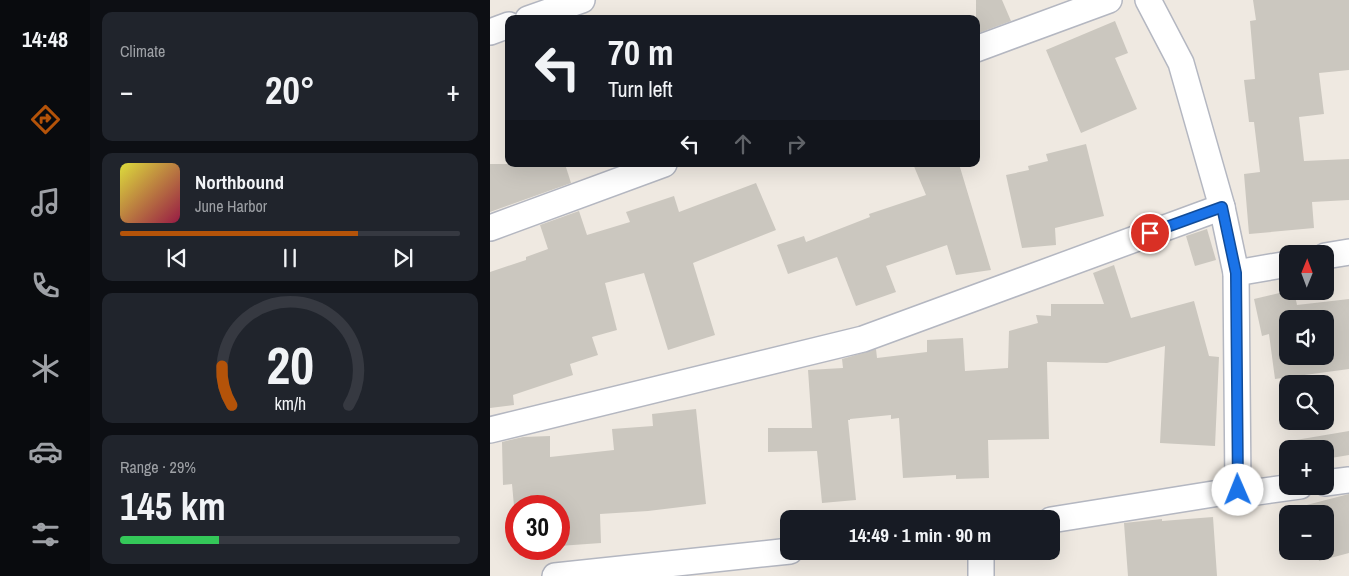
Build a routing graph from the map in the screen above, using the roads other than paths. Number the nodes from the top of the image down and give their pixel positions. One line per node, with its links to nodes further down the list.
1 (582, 0): 4 (street)
2 (1109, 0): 7 (street)
3 (1148, 0): 9 (street)
4 (539, 15)
5 (505, 26): 6 (street)
6 (490, 32)
7 (980, 48)
8 (656, 167): 10 (street)
9 (1222, 207): 14 (street); 15 (street)
10 (490, 228)
11 (1349, 252): 12 (street)
12 (1334, 254)
13 (1279, 266): 14 (street)
14 (1236, 273): 19 (street)
15 (490, 430)
16 (1349, 480): 17 (street)
17 (1334, 482)
18 (1279, 489): 19 (street)
19 (1238, 490): 20 (street)
20 (1060, 519)
21 (780, 552): 23 (street)
22 (981, 560): 24 (street)
23 (555, 576)
24 (981, 576)

